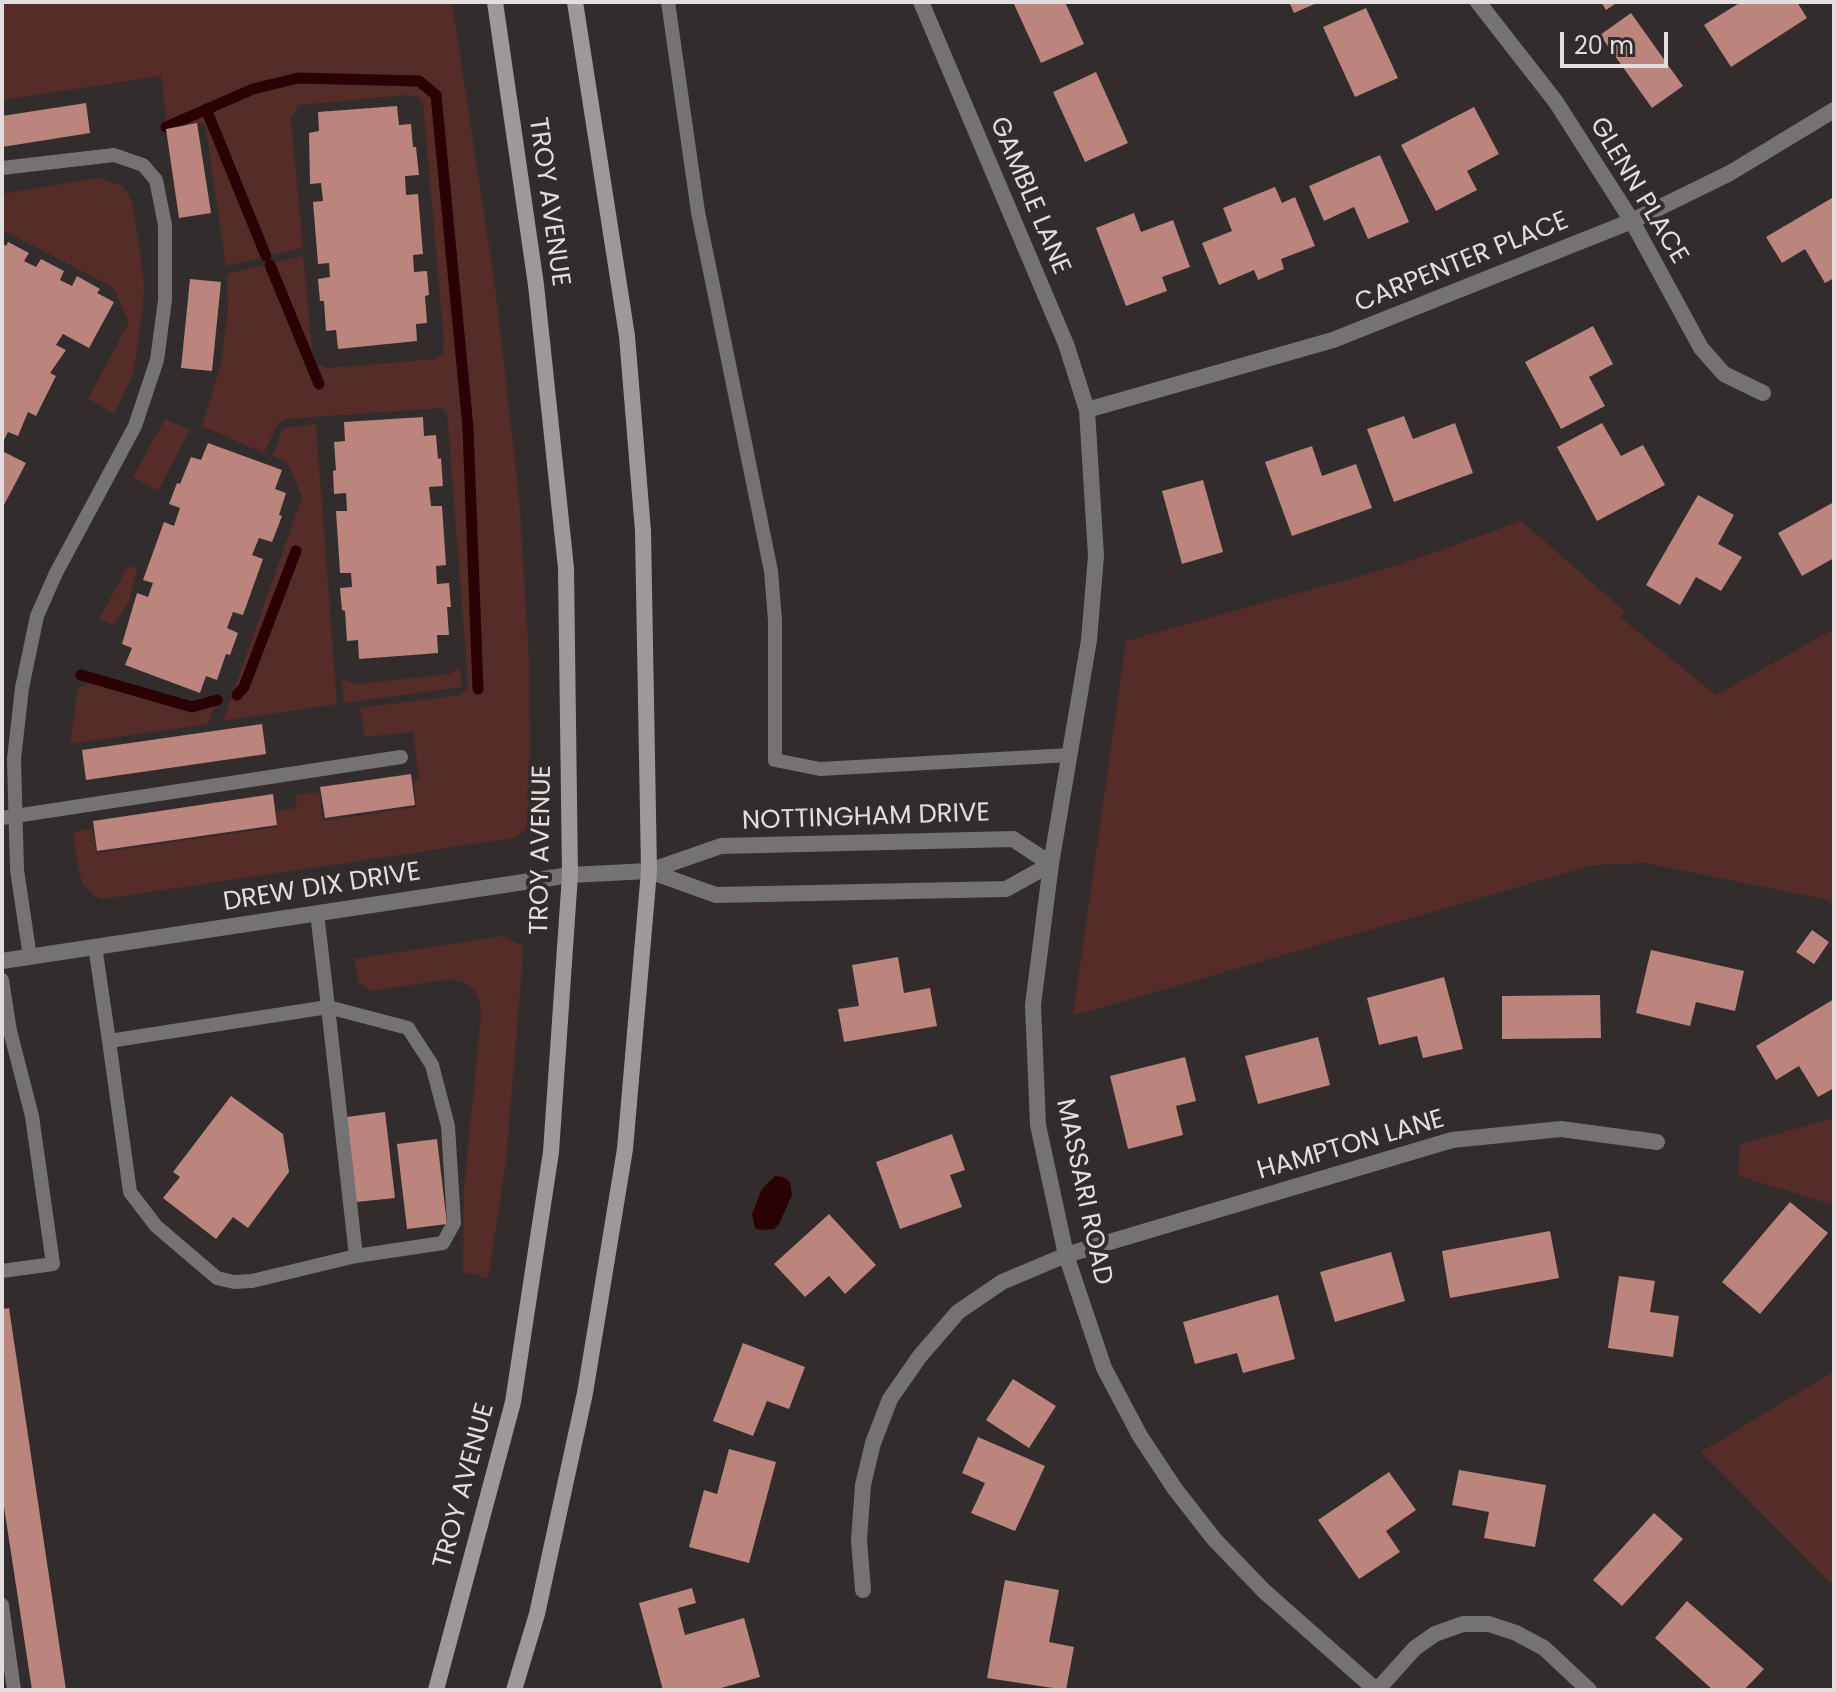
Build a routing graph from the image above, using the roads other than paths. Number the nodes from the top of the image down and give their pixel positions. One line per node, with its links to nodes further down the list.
1 (495, 2): 16 (main road, TROY AVENUE)
2 (575, 2): 15 (main road)
3 (668, 2): 11 (lane)
4 (921, 2): 10 (street, GAMBLE LANE)
5 (1478, 2): 8 (street, GLENN PLACE)
6 (1834, 110): 8 (street, CARPENTER PLACE)
7 (2, 168): 13 (lane)
8 (1632, 221): 9 (street, GLENN PLACE); 10 (street, CARPENTER PLACE)
9 (1763, 393)
10 (1087, 410): 11 (street, MASSARI ROAD)
11 (1070, 755): 14 (street, MASSARI ROAD)
12 (401, 757): 13 (lane)
13 (9, 817): 19 (lane)
14 (1051, 864): 15 (street); 15 (street, NOTTINGHAM DRIVE); 25 (street, MASSARI ROAD)
15 (649, 871): 16 (street, DREW DIX DRIVE); 32 (main road)
16 (570, 875): 17 (street, DREW DIX DRIVE); 31 (main road, TROY AVENUE)
17 (317, 913): 18 (street, DREW DIX DRIVE); 22 (lane)
18 (95, 946): 19 (street, DREW DIX DRIVE); 23 (lane)
19 (30, 957): 20 (street, DREW DIX DRIVE)
20 (2, 961)
21 (2, 980): 27 (lane)
22 (328, 1007): 23 (lane); 26 (lane); 26 (lane)
23 (109, 1041): 26 (lane)
24 (1657, 1142): 25 (street, HAMPTON LANE)
25 (1066, 1255): 28 (street, HAMPTON LANE); 33 (street, MASSARI ROAD)
26 (356, 1256)
27 (2, 1271)
28 (863, 1590)
29 (2, 1605): 30 (lane)
30 (14, 1690)
31 (436, 1690)
32 (514, 1690)
33 (1377, 1690): 34 (street)
34 (1589, 1690)

